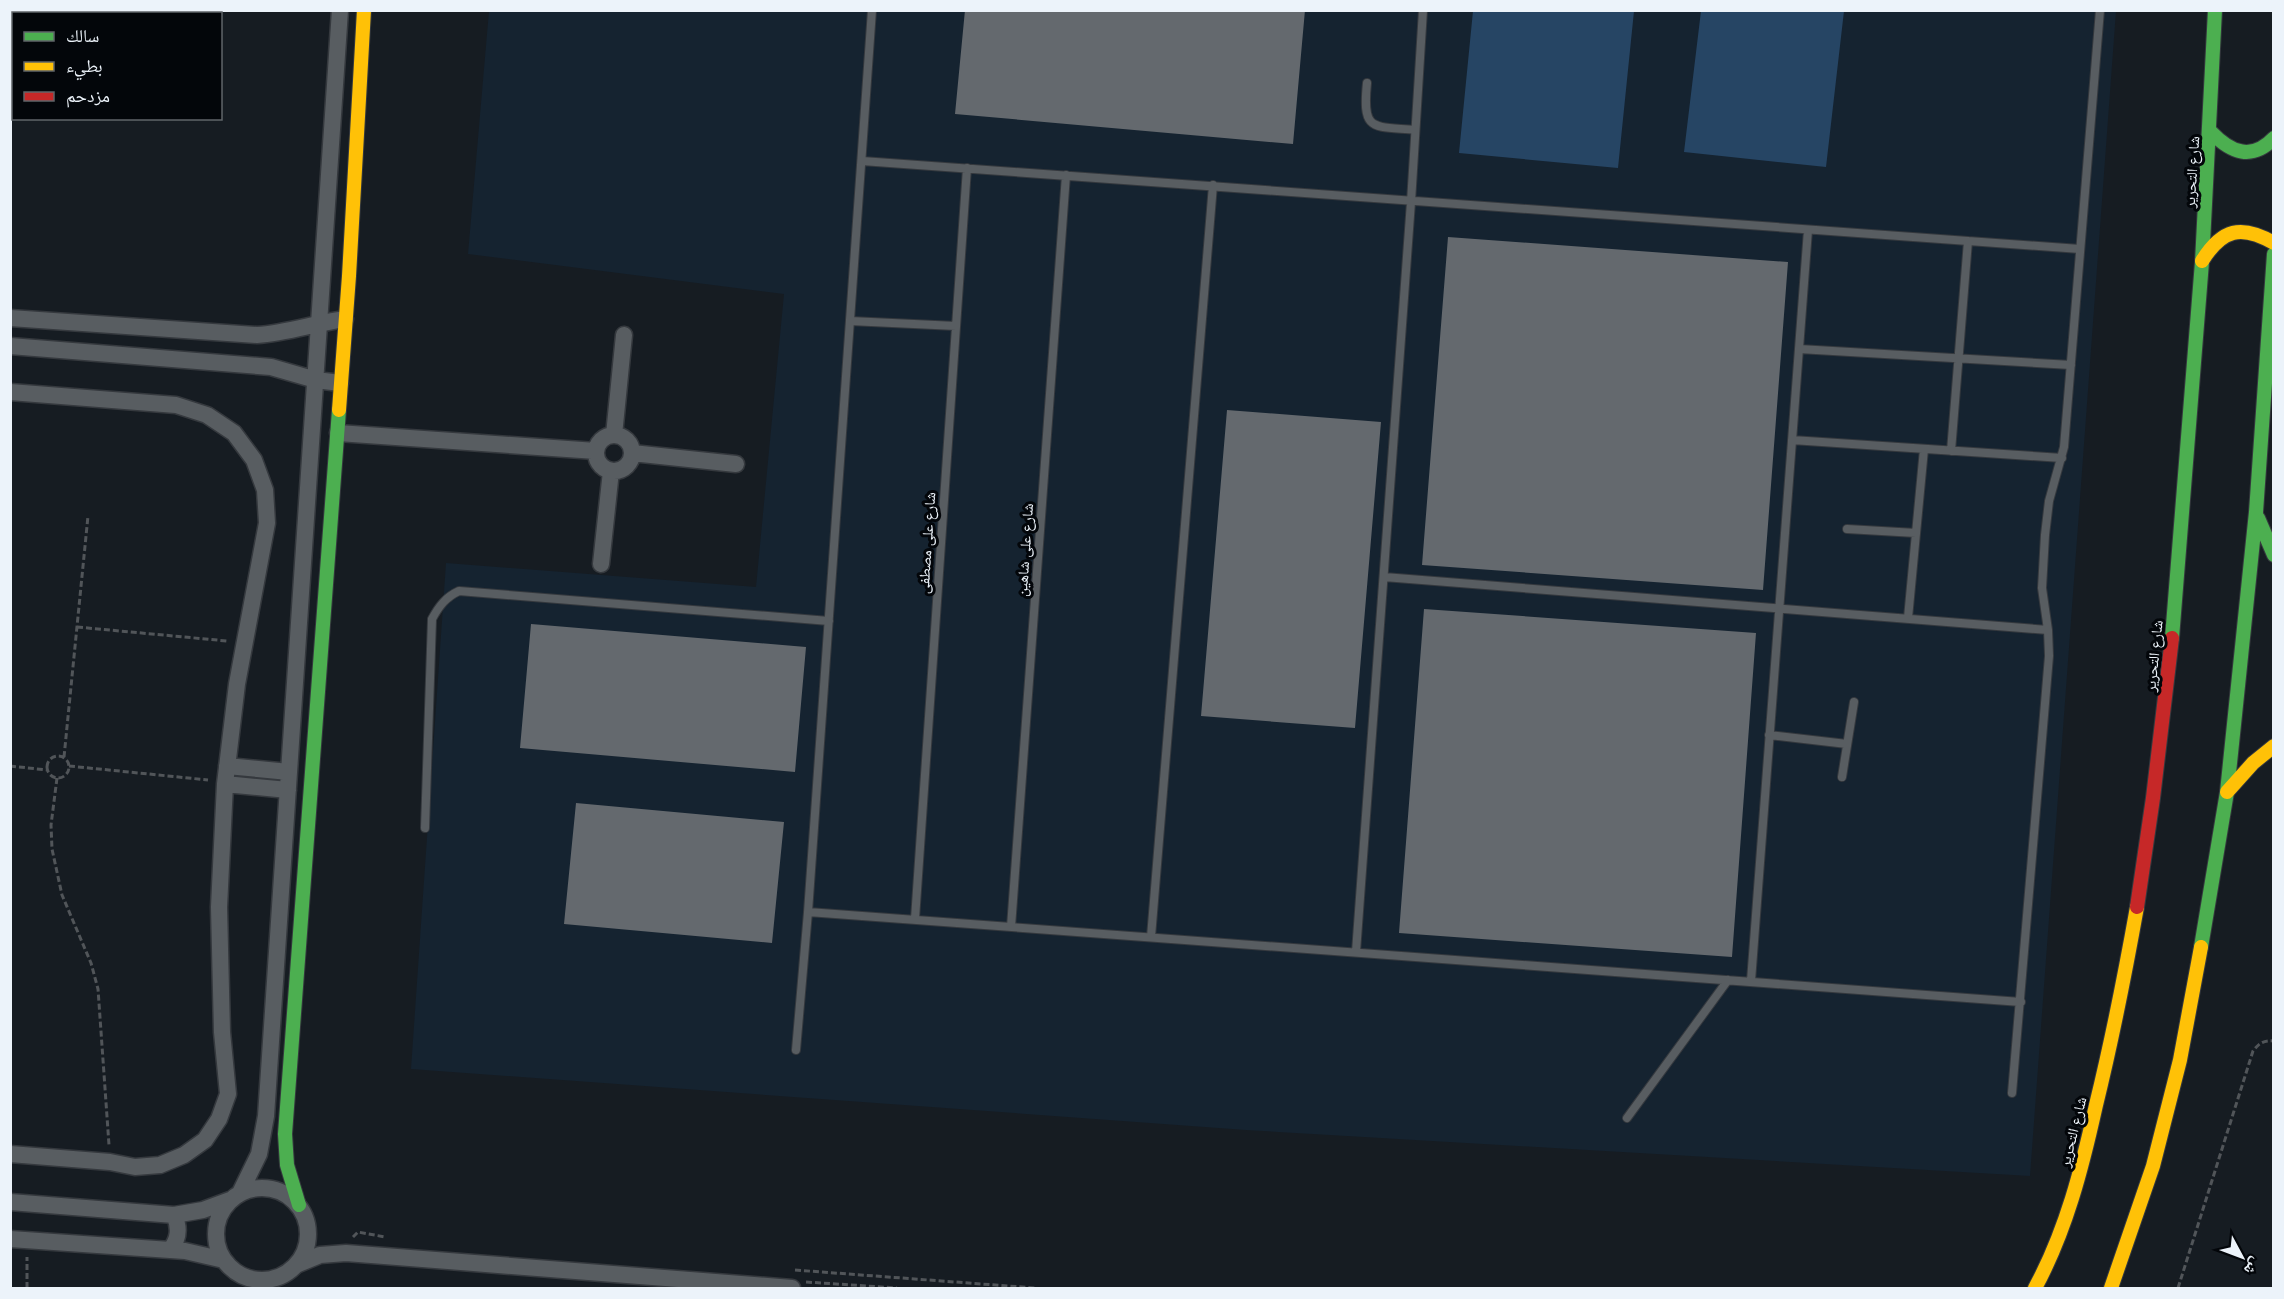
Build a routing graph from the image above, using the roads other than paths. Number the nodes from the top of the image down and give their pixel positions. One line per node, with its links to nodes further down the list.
1 (872, 10): 11 (lane)
2 (1423, 10): 8 (lane)
3 (2100, 10): 19 (lane)
4 (2215, 10): 9 (street, شارع التحرير)
5 (340, 18): 6 (street); 22 (street)
6 (364, 19): 23 (street)
7 (1367, 83): 8 (lane)
8 (1415, 130): 15 (lane)
9 (2211, 132): 10 (street); 21 (street, شارع التحرير)
10 (2274, 138)
11 (862, 161): 12 (lane); 26 (lane)
12 (967, 168): 13 (lane); 28 (lane, شارع على مصطفى)
13 (1066, 175): 14 (lane); 72 (lane, شارع على شاهين)
14 (1213, 185): 15 (lane); 73 (lane)
15 (1411, 202): 16 (lane); 55 (lane)
16 (1808, 230): 17 (lane); 32 (lane)
17 (1968, 241): 19 (lane); 33 (lane)
18 (2274, 243): 21 (street)
19 (2080, 249): 35 (lane)
20 (2274, 254): 50 (street)
21 (2202, 261): 94 (street, شارع التحرير)
22 (322, 275): 23 (street); 27 (street)
23 (349, 276): 25 (street)
24 (10, 318): 29 (street)
25 (345, 319): 27 (street); 37 (street)
26 (850, 321): 28 (lane); 58 (lane)
27 (319, 323): 29 (street); 36 (street)
28 (956, 326): 71 (lane, شارع على مصطفى)
29 (257, 335): 34 (street)
30 (624, 336): 41 (street)
31 (10, 346): 34 (street)
32 (1799, 349): 33 (lane); 42 (lane)
33 (1959, 358): 35 (lane); 45 (lane)
34 (255, 365): 36 (street)
35 (2071, 365): 47 (lane)
36 (316, 380): 37 (street); 39 (street)
37 (340, 383): 40 (street)
38 (10, 392): 66 (street)
39 (312, 425): 40 (street); 64 (street)
40 (338, 430): 44 (street); 81 (street)
41 (614, 435): 44 (street); 46 (street)
42 (1792, 440): 43 (lane); 56 (lane)
43 (1924, 449): 45 (lane); 52 (lane)
44 (596, 451): 49 (street)
45 (1951, 451): 47 (lane)
46 (632, 453): 48 (street); 49 (street)
47 (2062, 458): 59 (lane)
48 (736, 464)
49 (611, 471): 54 (street)
50 (2256, 512): 53 (street); 68 (street)
51 (1847, 529): 52 (lane)
52 (1916, 533): 57 (lane)
53 (2274, 555)
54 (602, 564)
55 (1384, 577): 56 (lane); 74 (lane)
56 (1779, 608): 57 (lane); 61 (lane)
57 (1908, 618): 59 (lane)
58 (829, 621): 69 (lane); 70 (lane)
59 (2048, 630): 77 (lane)
60 (1854, 702): 62 (lane)
61 (1769, 735): 62 (lane); 76 (lane)
62 (1847, 744): 65 (lane)
63 (2274, 746): 68 (street)
64 (289, 772): 66 (street); 67 (street)
65 (1842, 777)
66 (226, 778): 67 (street); 82 (street)
67 (288, 790): 83 (street)
68 (2227, 792): 95 (street)
69 (425, 828)
70 (808, 912): 71 (lane); 78 (lane)
71 (915, 920): 72 (lane)
72 (1011, 927): 73 (lane)
73 (1151, 937): 74 (lane)
74 (1356, 952): 75 (lane)
75 (1728, 980): 76 (lane); 80 (lane)
76 (1751, 981): 77 (lane)
77 (2021, 1002): 79 (lane)
78 (796, 1050)
79 (2013, 1093)
80 (1627, 1118)
81 (286, 1151): 83 (street); 86 (street)
82 (10, 1154)
83 (259, 1154): 84 (street)
84 (235, 1196): 86 (street); 87 (street); 90 (street)
85 (10, 1202): 87 (street)
86 (299, 1205): 91 (street)
87 (174, 1215): 89 (street)
88 (10, 1239): 89 (street)
89 (170, 1250): 90 (street)
90 (228, 1265): 91 (street); 92 (street)
91 (292, 1275): 93 (street)
92 (244, 1288)
93 (792, 1288)
94 (2035, 1288)
95 (2111, 1288)

